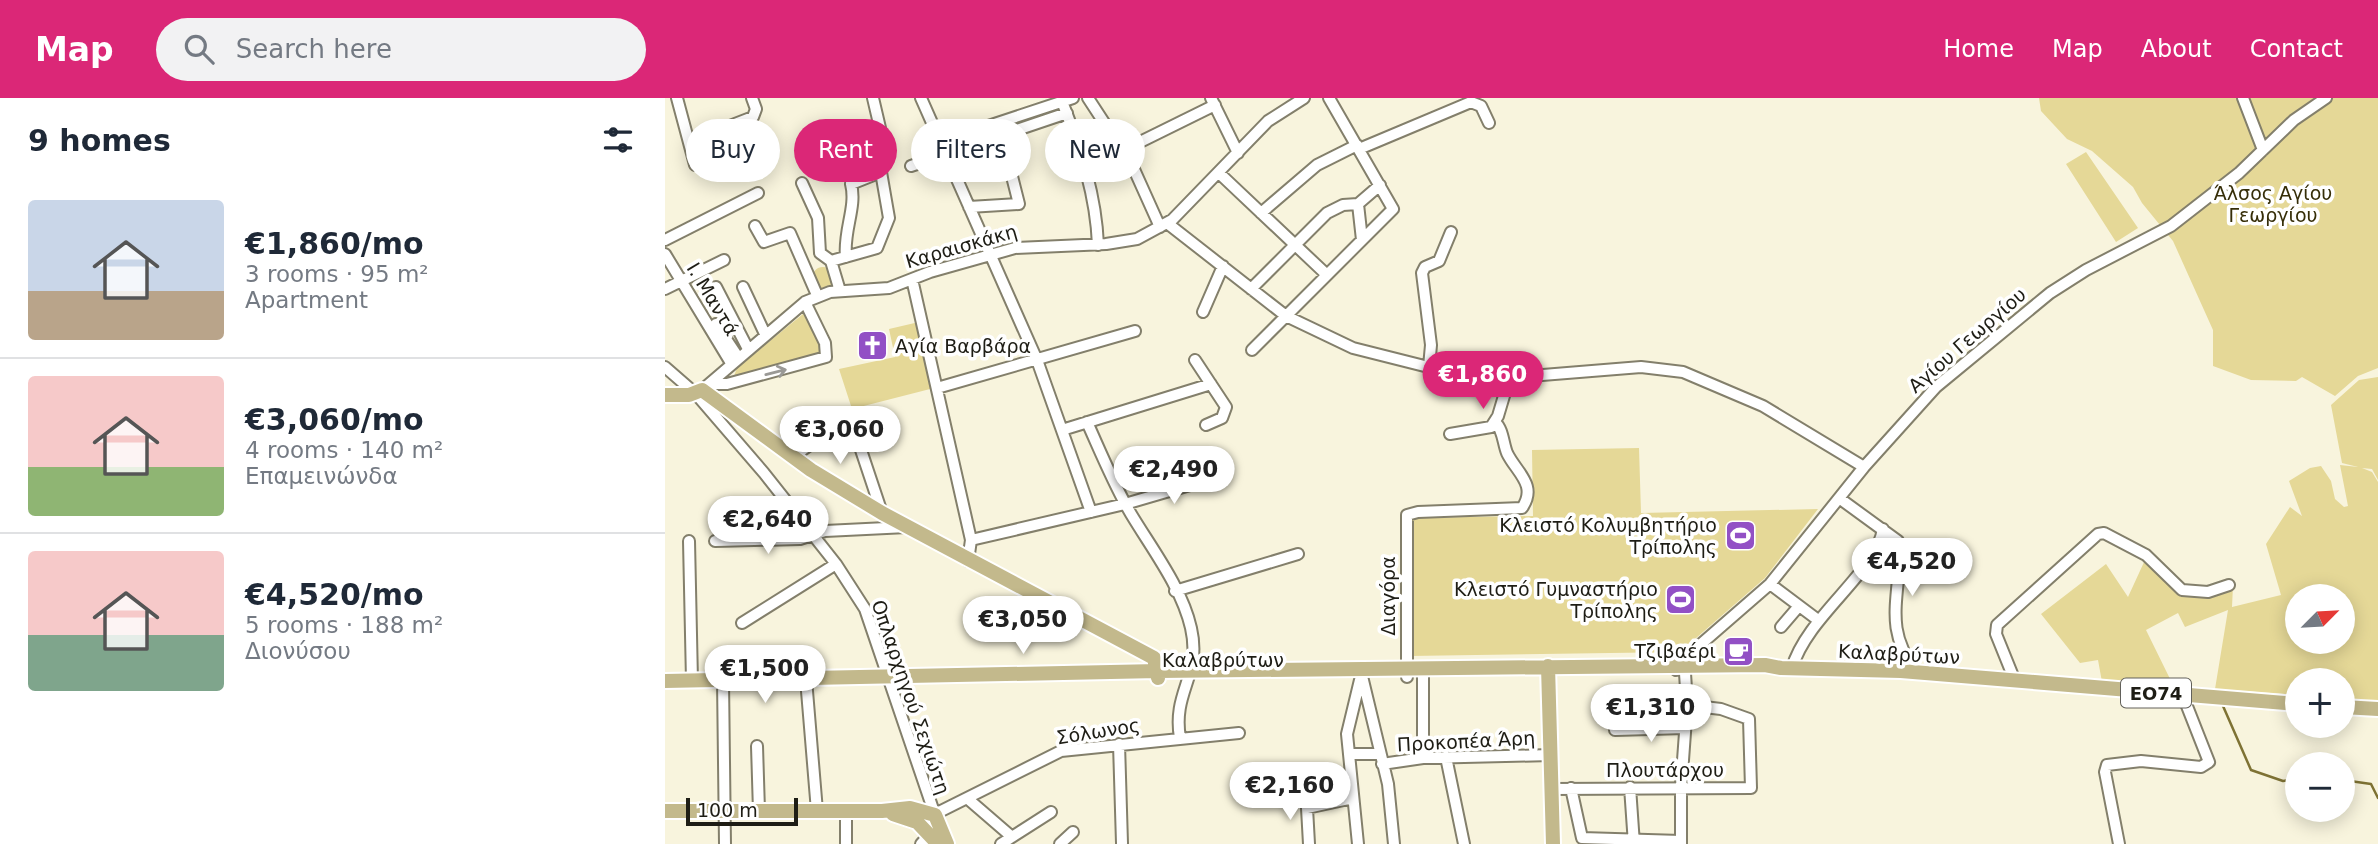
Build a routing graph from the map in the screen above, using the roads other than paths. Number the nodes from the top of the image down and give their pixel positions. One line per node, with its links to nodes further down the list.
1 (677, 98): 21 (street)
2 (752, 98): 15 (street)
3 (873, 98): 16 (street)
4 (921, 98): 17 (street)
5 (1088, 98): 37 (street)
6 (1304, 98): 12 (street, Καραισκάκη)
7 (1329, 98): 23 (street)
8 (2243, 98): 24 (street)
9 (2302, 98): 14 (street)
10 (2326, 98): 14 (street, Αγίου Γεωργίου)
11 (1213, 101): 22 (street); 25 (street)
12 (1286, 102): 25 (street, Καραισκάκη)
13 (1068, 105): 18 (street); 19 (street); 43 (street)
14 (2307, 111): 24 (street, Αγίου Γεωργίου)
15 (744, 119)
16 (878, 119)
17 (930, 119)
18 (1020, 119)
19 (1031, 123)
20 (1489, 123): 23 (street)
21 (686, 132)
22 (1145, 139)
23 (1358, 147): 32 (street); 36 (street)
24 (2263, 149): 86 (street, Αγίου Γεωργίου)
25 (1238, 153): 26 (street, Καραισκάκη)
26 (1219, 173): 36 (street); 37 (street, Καραισκάκη)
27 (856, 182): 46 (street)
28 (883, 182): 46 (street)
29 (958, 182): 35 (street)
30 (1014, 182): 35 (street)
31 (802, 183): 48 (street)
32 (1381, 185): 34 (street); 41 (street)
33 (758, 193): 40 (street)
34 (1358, 204): 41 (street); 42 (street)
35 (969, 207): 45 (street)
36 (1261, 213): 42 (street)
37 (1163, 225): 43 (street, Καραισκάκη); 49 (street)
38 (755, 226): 50 (street)
39 (1451, 232): 72 (street)
40 (665, 240)
41 (1362, 240): 51 (street)
42 (1294, 243): 51 (street); 57 (street)
43 (1098, 245): 45 (street, Καραισκάκη)
44 (665, 254): 53 (street, Ι. Μαντά)
45 (991, 254): 52 (street, Καραισκάκη); 69 (street)
46 (846, 257): 48 (street)
47 (724, 260): 53 (street)
48 (828, 260): 50 (street); 58 (street)
49 (1223, 266): 57 (street); 61 (street)
50 (807, 272): 59 (street)
51 (1327, 275): 62 (street)
52 (912, 279): 58 (street, Καραισκάκη); 75 (street)
53 (682, 281): 56 (street); 68 (street, Ι. Μαντά)
54 (716, 287): 66 (street)
55 (744, 288): 65 (street)
56 (665, 289)
57 (1251, 289): 62 (street)
58 (840, 291): 59 (street, Καραισκάκη)
59 (817, 295): 60 (street, Καραισκάκη)
60 (805, 302): 65 (street, Καραισκάκη); 76 (street, one-way to 60)
61 (1203, 312)
62 (1286, 316): 67 (street); 72 (street)
63 (716, 324): 68 (street)
64 (1135, 331): 69 (street)
65 (765, 334): 66 (street, Καραισκάκη)
66 (748, 349): 68 (street, Καραισκάκη)
67 (1252, 350)
68 (735, 360): 76 (street, Καραισκάκη)
69 (1037, 360): 75 (street); 82 (street)
70 (1195, 360): 74 (street)
71 (665, 367): 76 (street, Οπλαρχηγού Σεχιώτη)
72 (1429, 367): 73 (street)
73 (1509, 379): 80 (street); 86 (street)
74 (1211, 384): 79 (street); 81 (street)
75 (937, 388): 97 (street)
76 (702, 389): 77 (main road); 85 (main road); 94 (street, Οπλαρχηγού Σεχιώτη)
77 (665, 395)
78 (849, 414): 91 (street)
79 (1087, 422): 82 (street); 89 (street)
80 (1495, 422): 83 (street); 111 (street, Διαγόρα)
81 (1206, 425)
82 (1062, 430): 90 (street)
83 (1450, 434)
84 (824, 435): 85 (street)
85 (794, 456): 91 (main road)
86 (1864, 467): 88 (street, Αγίου Γεωργίου)
87 (1215, 478): 89 (street)
88 (1839, 498): 93 (street); 101 (street, Αγίου Γεωργίου)
89 (1125, 504): 90 (street); 103 (street)
90 (1091, 512): 97 (street)
91 (881, 513): 92 (main road)
92 (907, 527): 94 (street); 99 (main road)
93 (1883, 529): 105 (street); 112 (street)
94 (814, 534): 96 (street); 100 (street, Οπλαρχηγού Σεχιώτη)
95 (688, 541): 118 (street)
96 (715, 541)
97 (971, 541): 99 (street)
98 (1298, 554): 103 (street)
99 (968, 561): 114 (main road)
100 (837, 564): 106 (street); 120 (street, Οπλαρχηγού Σεχιώτη)
101 (1770, 584): 104 (street); 109 (street, Αγίου Γεωργίου)
102 (2229, 585): 119 (street)
103 (1175, 590): 115 (street)
104 (1799, 606): 105 (street); 107 (street)
105 (1818, 620): 108 (street)
106 (742, 623)
107 (1781, 627)
108 (1786, 668): 109 (main road, Καλαβρύτων / ΕΟ74); 112 (main road, Καλαβρύτων / ΕΟ74)
109 (1680, 670): 110 (main road, Καλαβρύτων / ΕΟ74); 126 (street)
110 (1544, 671): 111 (main road, Καλαβρύτων); 116 (main road, Καλαβρύτων); 136 (main road)
111 (1407, 672): 113 (main road, Καλαβρύτων); 116 (main road, Καλαβρύτων)
112 (1916, 672): 119 (main road, Καλαβρύτων / ΕΟ74)
113 (1360, 673): 115 (main road, Καλαβρύτων); 135 (street); 139 (street)
114 (1158, 675): 115 (main road, Καλαβρύτων); 120 (main road, Καλαβρύτων)
115 (1190, 676): 132 (street)
116 (1423, 676): 138 (street)
117 (665, 681): 118 (main road, Καλαβρύτων)
118 (692, 681): 122 (main road, Καλαβρύτων)
119 (2015, 681): 124 (main road, ΕΟ74)
120 (890, 682): 121 (main road, Καλαβρύτων); 154 (street, Οπλαρχηγού Σεχιώτη)
121 (806, 683): 122 (main road, Καλαβρύτων); 149 (street)
122 (723, 684): 123 (main road, Καλαβρύτων); 147 (street)
123 (665, 689)
124 (2183, 696): 125 (main road, ΕΟ74); 173 (street)
125 (2285, 703)
126 (1687, 705): 129 (street); 142 (street, Πλουτάρχου)
127 (2355, 708): 128 (main road)
128 (2378, 709)
129 (1685, 728): 130 (street); 142 (street)
130 (1615, 730)
131 (1239, 733): 132 (street, Σόλωνος)
132 (1180, 737): 133 (street, Σόλωνος)
133 (1118, 744): 145 (street, Σόλωνος); 160 (street)
134 (757, 746): 148 (street)
135 (1349, 754): 139 (street, Προκοπέα Άρη); 144 (street)
136 (1547, 755): 137 (street, Προκοπέα Άρη); 143 (main road); 171 (main road)
137 (1446, 757): 138 (street, Προκοπέα Άρη); 170 (street)
138 (1423, 758): 139 (street, Προκοπέα Άρη)
139 (1381, 759): 169 (street)
140 (1630, 787): 141 (street, Πλουτάρχου); 142 (street, Πλουτάρχου); 159 (street)
141 (1571, 788): 143 (street, Πλουτάρχου); 157 (street)
142 (1681, 788): 161 (street)
143 (1552, 789): 172 (main road)
144 (1353, 798): 167 (street); 168 (street)
145 (968, 799): 154 (street, Σόλωνος); 156 (street)
146 (665, 811): 147 (main road)
147 (725, 811): 148 (main road); 162 (street)
148 (759, 811): 149 (main road)
149 (817, 811): 150 (main road)
150 (846, 811): 151 (main road); 163 (street)
151 (882, 811): 153 (main road); 154 (main road)
152 (1051, 812): 156 (street)
153 (902, 814): 154 (street); 158 (main road)
154 (935, 815): 158 (street); 164 (main road)
155 (1073, 832): 166 (street)
156 (1012, 837): 165 (street)
157 (1581, 840): 159 (street)
158 (929, 841): 164 (main road)
159 (1633, 842): 161 (street)
160 (1122, 843)
161 (1681, 843)
162 (725, 844)
163 (846, 844)
164 (946, 844)
165 (1001, 844)
166 (1060, 844)
167 (1309, 844)
168 (1358, 844)
169 (1394, 844)
170 (1464, 844)
171 (1544, 844)
172 (1553, 844)
173 (2119, 844)

